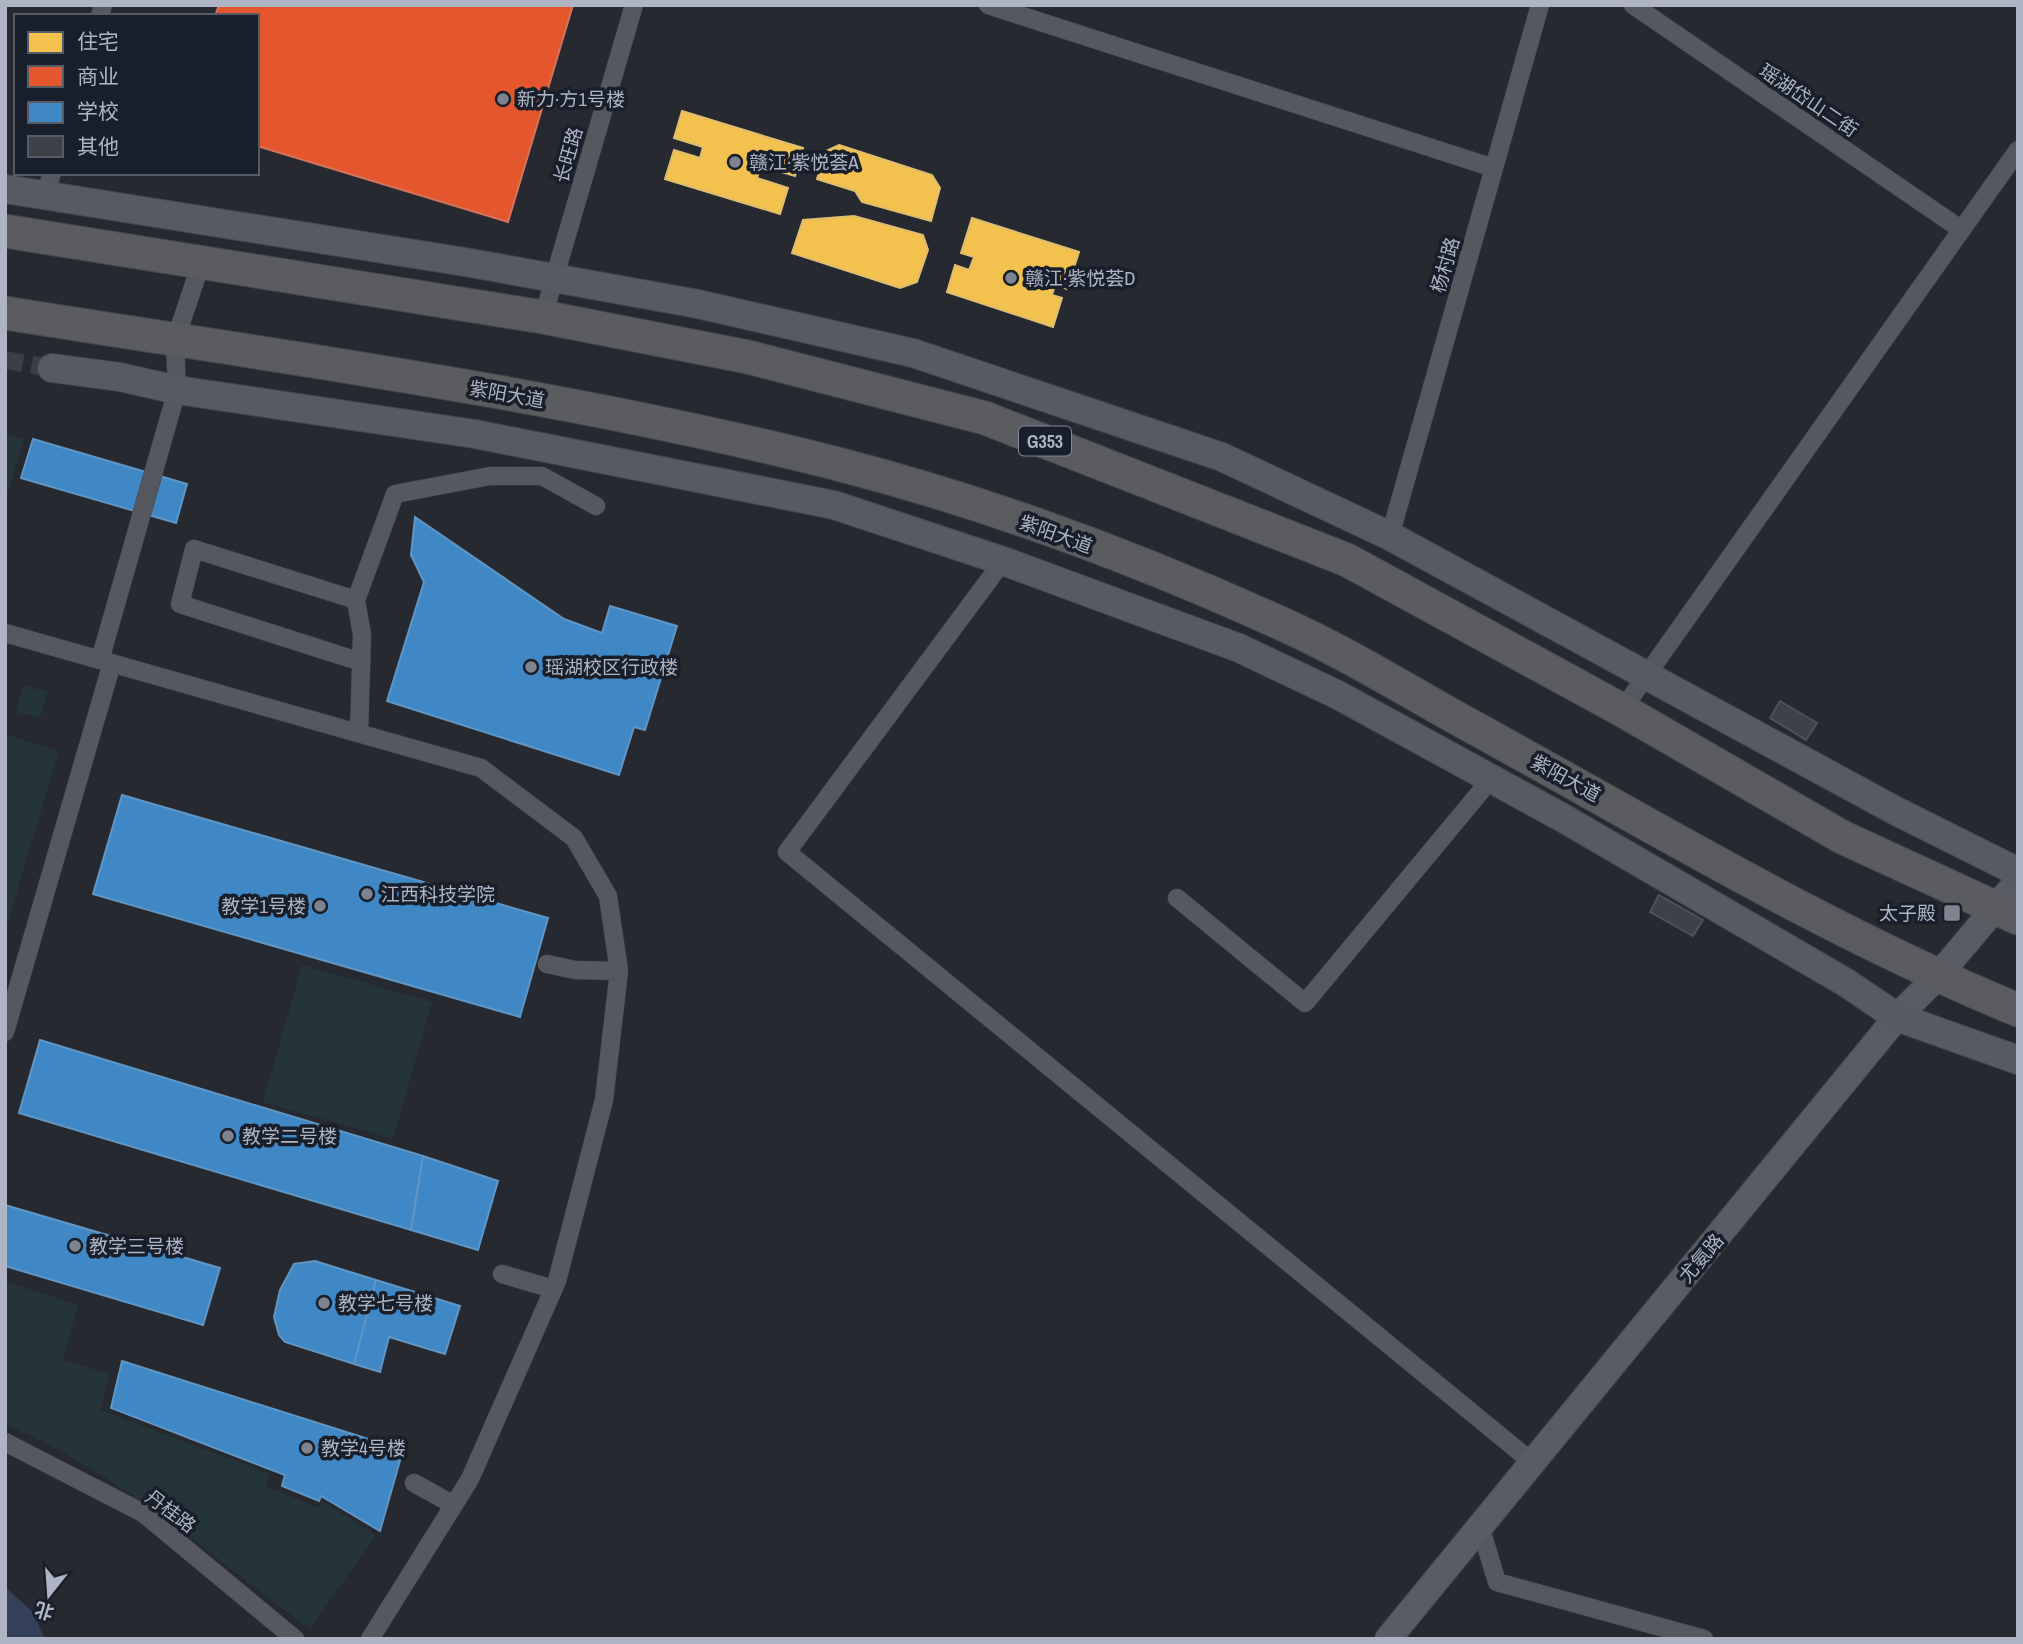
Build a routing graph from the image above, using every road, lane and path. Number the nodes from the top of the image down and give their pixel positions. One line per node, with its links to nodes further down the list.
1 (634, 5): 12 (street, 长旺路)
2 (988, 5): 6 (street)
3 (1540, 5): 6 (street, 杨村路)
4 (1633, 5): 9 (street, 瑶湖岱山二街)
5 (2018, 150): 9 (street)
6 (1494, 168): 19 (street, 杨村路)
7 (48, 184): 8 (main road); 12 (main road)
8 (5, 189)
9 (1962, 230): 25 (street)
10 (5, 231): 11 (highway, G353)
11 (226, 267): 14 (highway, G353); 15 (street)
12 (554, 278): 14 (street, 长旺路); 19 (main road)
13 (5, 313): 15 (highway, 紫阳大道)
14 (543, 317): 26 (highway, G353)
15 (175, 341): 17 (street); 35 (highway, 紫阳大道)
16 (52, 368): 17 (main road)
17 (177, 390): 20 (main road); 23 (street)
18 (596, 506): 21 (street)
19 (1390, 536): 25 (main road)
20 (1003, 561): 28 (main road); 43 (street)
21 (356, 600): 24 (street); 24 (street)
22 (5, 633): 23 (street)
23 (106, 662): 27 (street); 38 (street)
24 (361, 662): 27 (street)
25 (1646, 675): 26 (street); 29 (main road)
26 (1622, 710): 32 (highway, G353)
27 (359, 733): 34 (street)
28 (1491, 779): 31 (street); 37 (main road)
29 (2018, 872)
30 (2018, 881): 32 (main road, 尤氨路)
31 (1177, 898)
32 (2007, 914): 35 (main road, 尤氨路)
33 (547, 964): 34 (street)
34 (619, 971): 41 (street)
35 (1937, 977): 36 (highway, 紫阳大道); 37 (main road, 尤氨路)
36 (2018, 1010)
37 (1896, 1017): 39 (main road); 43 (main road, 尤氨路)
38 (5, 1032)
39 (2018, 1060)
40 (502, 1274): 41 (street)
41 (553, 1289): 45 (street)
42 (5, 1442): 47 (street, 丹桂路)
43 (1532, 1462): 46 (main road, 尤氨路)
44 (414, 1483): 45 (street)
45 (454, 1505): 48 (street)
46 (1480, 1527): 49 (main road, 尤氨路); 50 (street)
47 (295, 1639)
48 (370, 1639)
49 (1388, 1639)
50 (1704, 1639)

